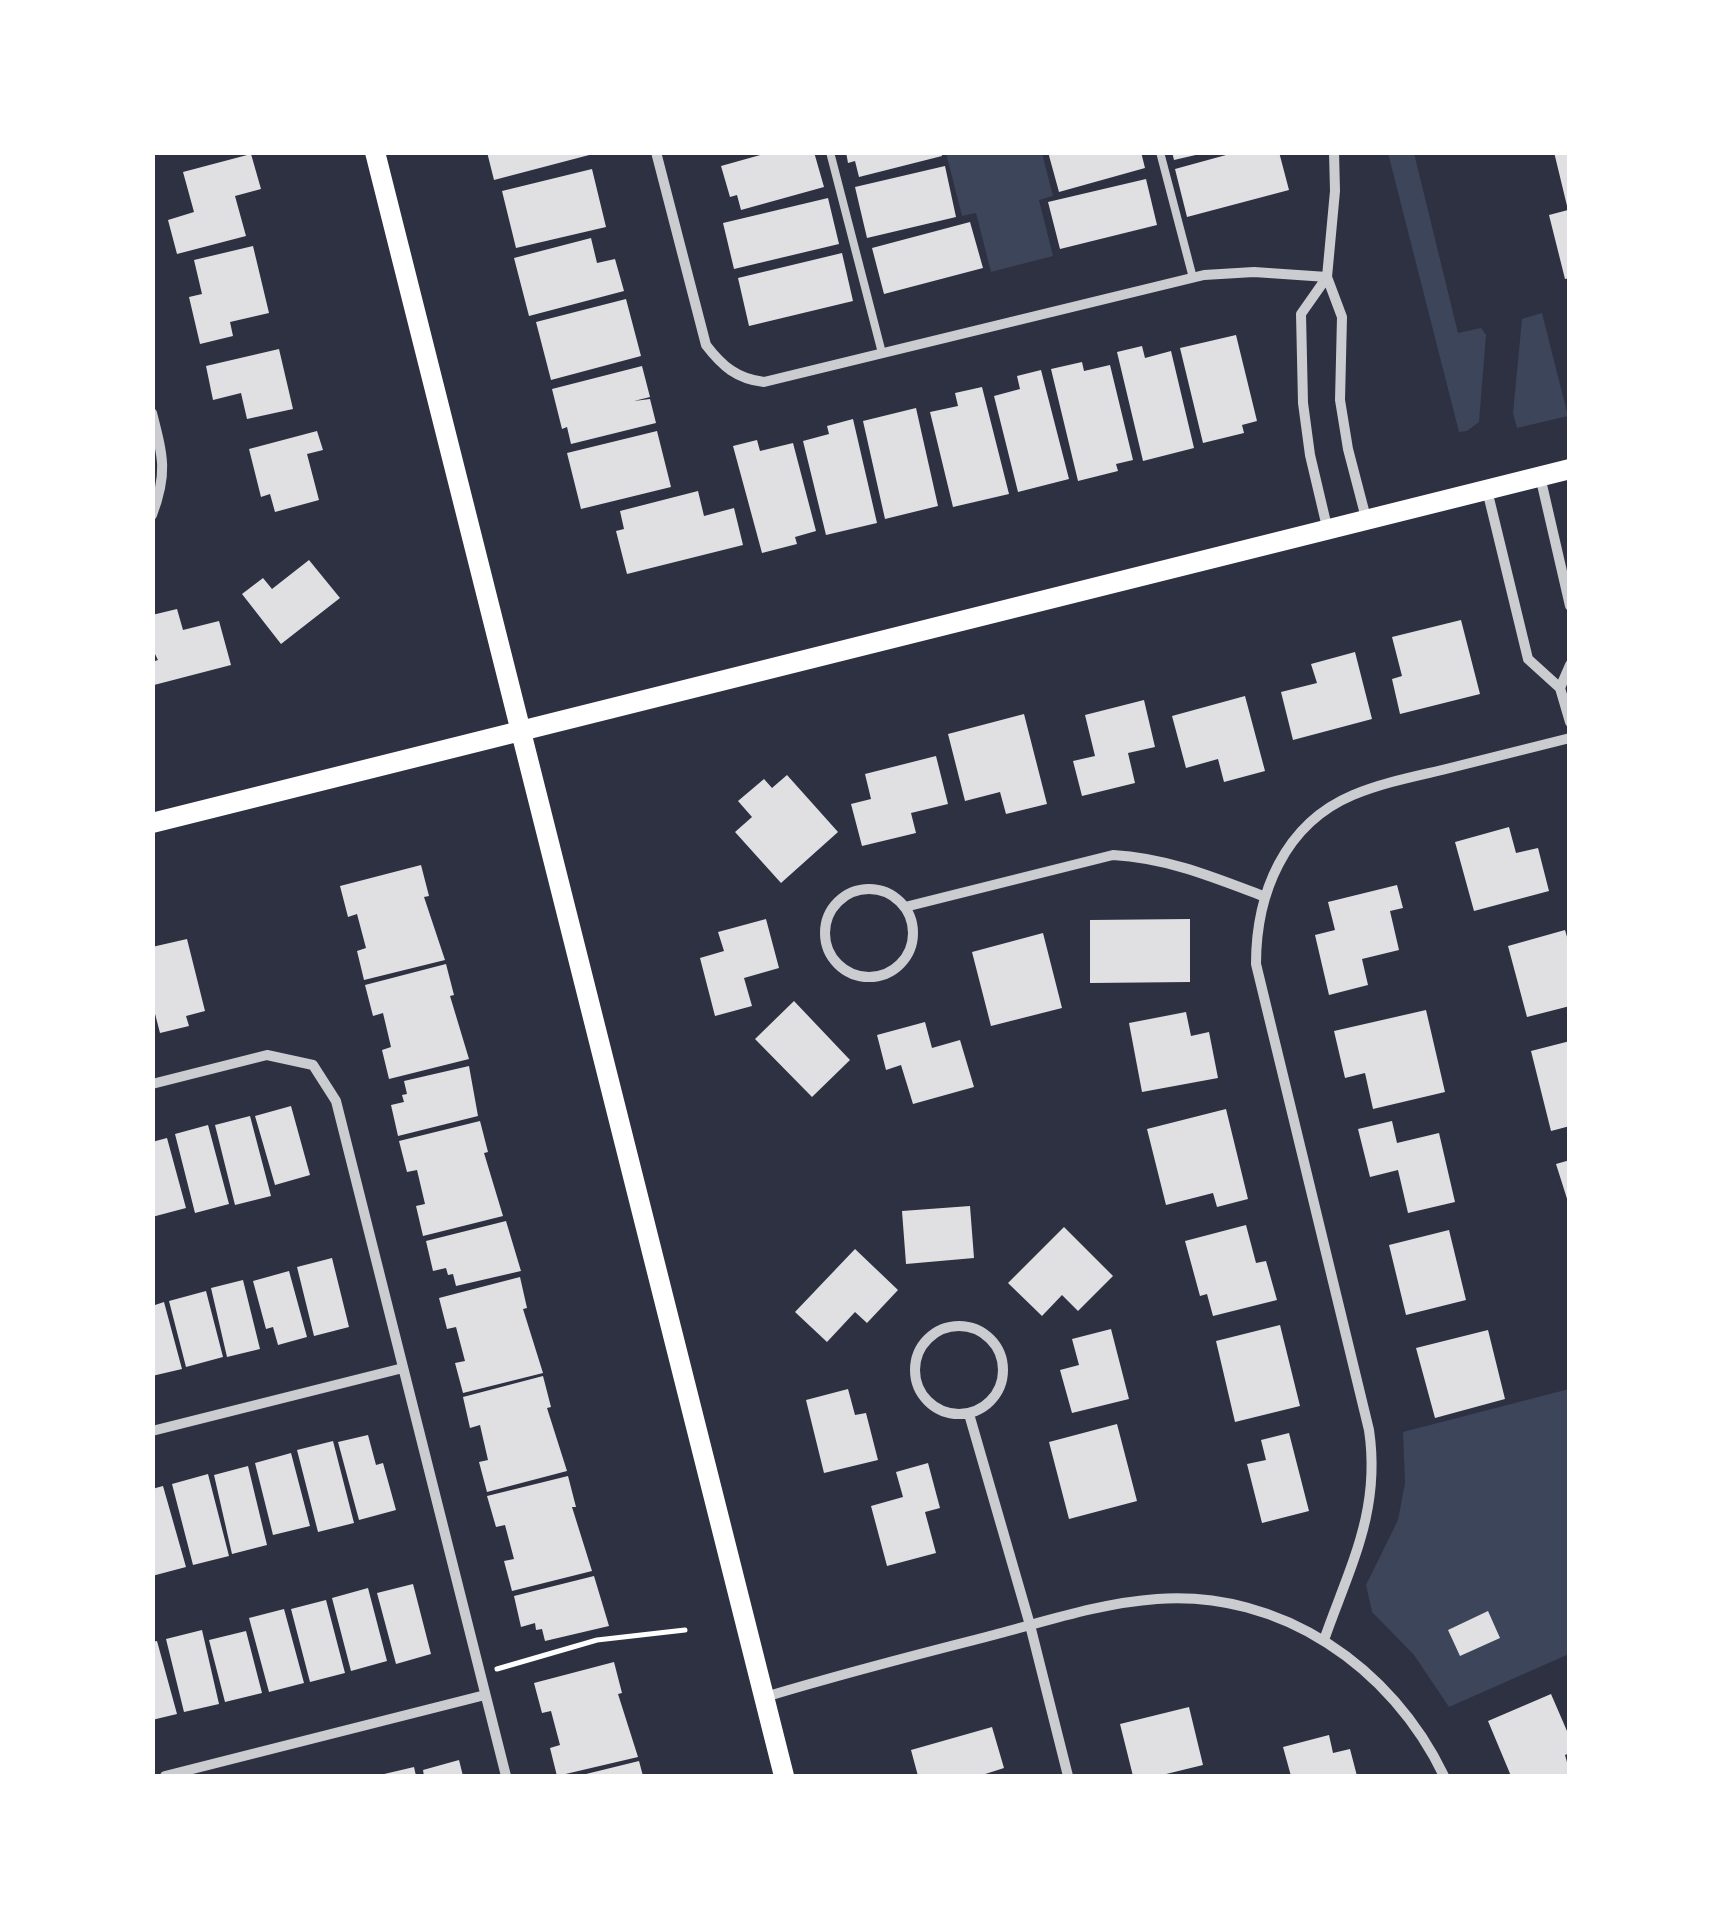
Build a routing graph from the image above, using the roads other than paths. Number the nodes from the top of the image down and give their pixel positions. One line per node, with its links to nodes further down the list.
1 (375, 152): 20 (main road)
2 (656, 152): 8 (street)
3 (830, 152): 8 (lane)
4 (1160, 152): 7 (lane)
5 (1334, 152): 6 (street)
6 (1327, 277): 7 (street); 14 (street); 15 (street)
7 (1192, 278): 8 (street)
8 (882, 353)
9 (152, 413): 13 (street)
10 (1570, 469): 11 (main road)
11 (1540, 476): 12 (main road); 16 (street)
12 (1486, 489): 14 (main road); 18 (street)
13 (152, 515)
14 (1366, 518): 15 (main road)
15 (1328, 527): 20 (main road)
16 (1570, 606)
17 (1570, 665): 18 (street)
18 (1560, 688): 19 (street)
19 (1570, 722)
20 (522, 732): 22 (main road); 32 (main road)
21 (1570, 738): 23 (street)
22 (152, 823)
23 (1263, 896): 24 (street); 30 (street)
24 (906, 907): 24 (street)
25 (152, 1084): 26 (street)
26 (403, 1368): 28 (street); 31 (street)
27 (969, 1414): 27 (street); 29 (street)
28 (152, 1431)
29 (1030, 1626): 30 (street); 32 (street); 36 (street)
30 (1324, 1640): 37 (street)
31 (485, 1695): 33 (street); 34 (street)
32 (764, 1698): 35 (main road)
33 (165, 1776)
34 (506, 1776)
35 (784, 1776)
36 (1068, 1776)
37 (1444, 1776)

